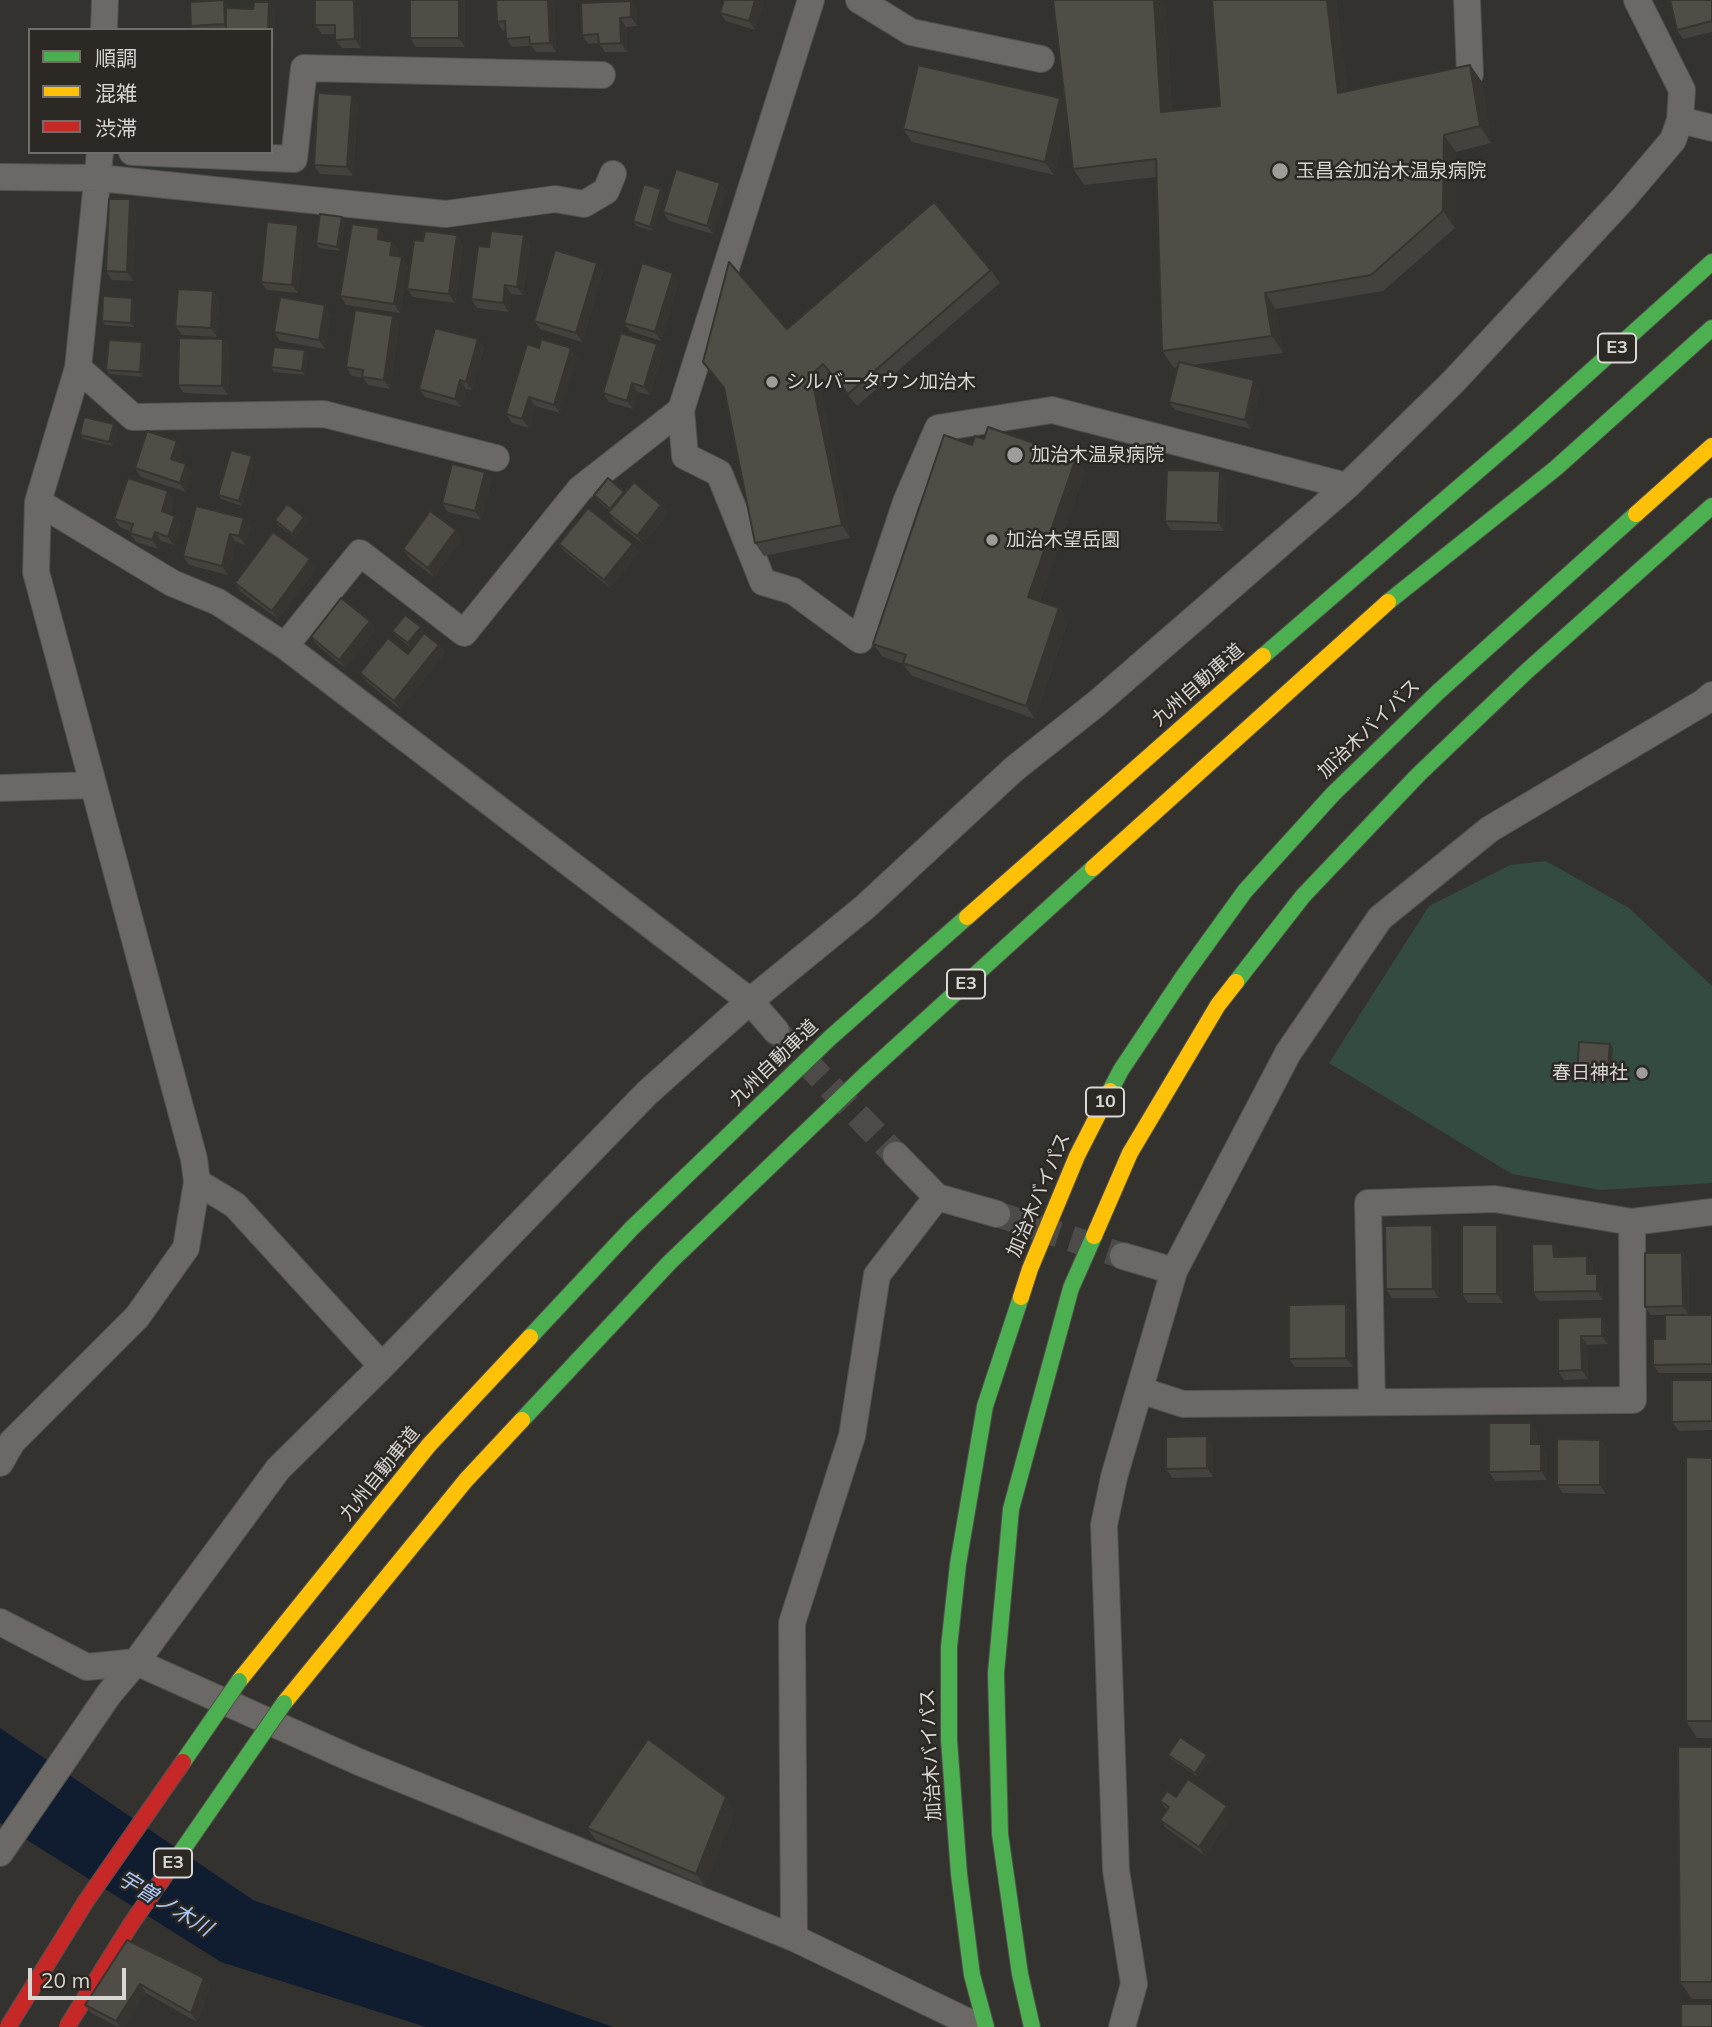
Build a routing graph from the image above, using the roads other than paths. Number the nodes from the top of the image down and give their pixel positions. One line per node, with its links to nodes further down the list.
1 (105, 0): 6 (street)
2 (811, 0): 20 (street)
3 (859, 0): 7 (street)
4 (1467, 0): 8 (street)
5 (1637, 0): 10 (street)
6 (104, 28)
7 (1041, 59)
8 (1470, 74)
9 (602, 75): 12 (street)
10 (1681, 120): 11 (street); 24 (street)
11 (1712, 128)
12 (178, 154)
13 (99, 165): 14 (street); 15 (street); 19 (street)
14 (613, 174)
15 (0, 177)
16 (1712, 262): 21 (highway, 九州自動車道 / E3)
17 (1674, 274): 21 (highway)
18 (1712, 328): 52 (highway, E3, bridge)
19 (78, 368): 23 (street); 25 (street)
20 (681, 410): 24 (street); 27 (street)
21 (1522, 433): 50 (highway, 九州自動車道 / E3, bridge)
22 (1712, 446): 54 (highway, 加治木バイパス / 10)
23 (496, 458)
24 (1347, 486): 31 (street)
25 (38, 502): 27 (street); 29 (street)
26 (1712, 506): 55 (highway, 10)
27 (285, 646): 31 (street)
28 (1712, 695): 40 (street)
29 (93, 785): 30 (street); 34 (street)
30 (0, 788)
31 (750, 1001): 32 (street); 41 (street)
32 (776, 1031)
33 (896, 1155): 35 (street)
34 (197, 1182): 41 (street); 44 (street)
35 (937, 1198): 37 (street); 48 (street)
36 (1712, 1212): 38 (street)
37 (997, 1214)
38 (1632, 1222): 43 (street); 43 (street)
39 (1123, 1255): 40 (street)
40 (1174, 1271): 42 (street)
41 (382, 1367): 46 (street)
42 (1140, 1390): 43 (street); 56 (street)
43 (1372, 1402)
44 (0, 1463)
45 (0, 1622): 46 (street)
46 (136, 1662): 47 (street); 48 (street)
47 (0, 1853)
48 (794, 1938): 53 (street)
49 (0, 2013): 51 (street)
50 (8, 2027)
51 (35, 2027)
52 (67, 2027)
53 (979, 2027)
54 (986, 2027)
55 (1032, 2027)
56 (1122, 2027)

